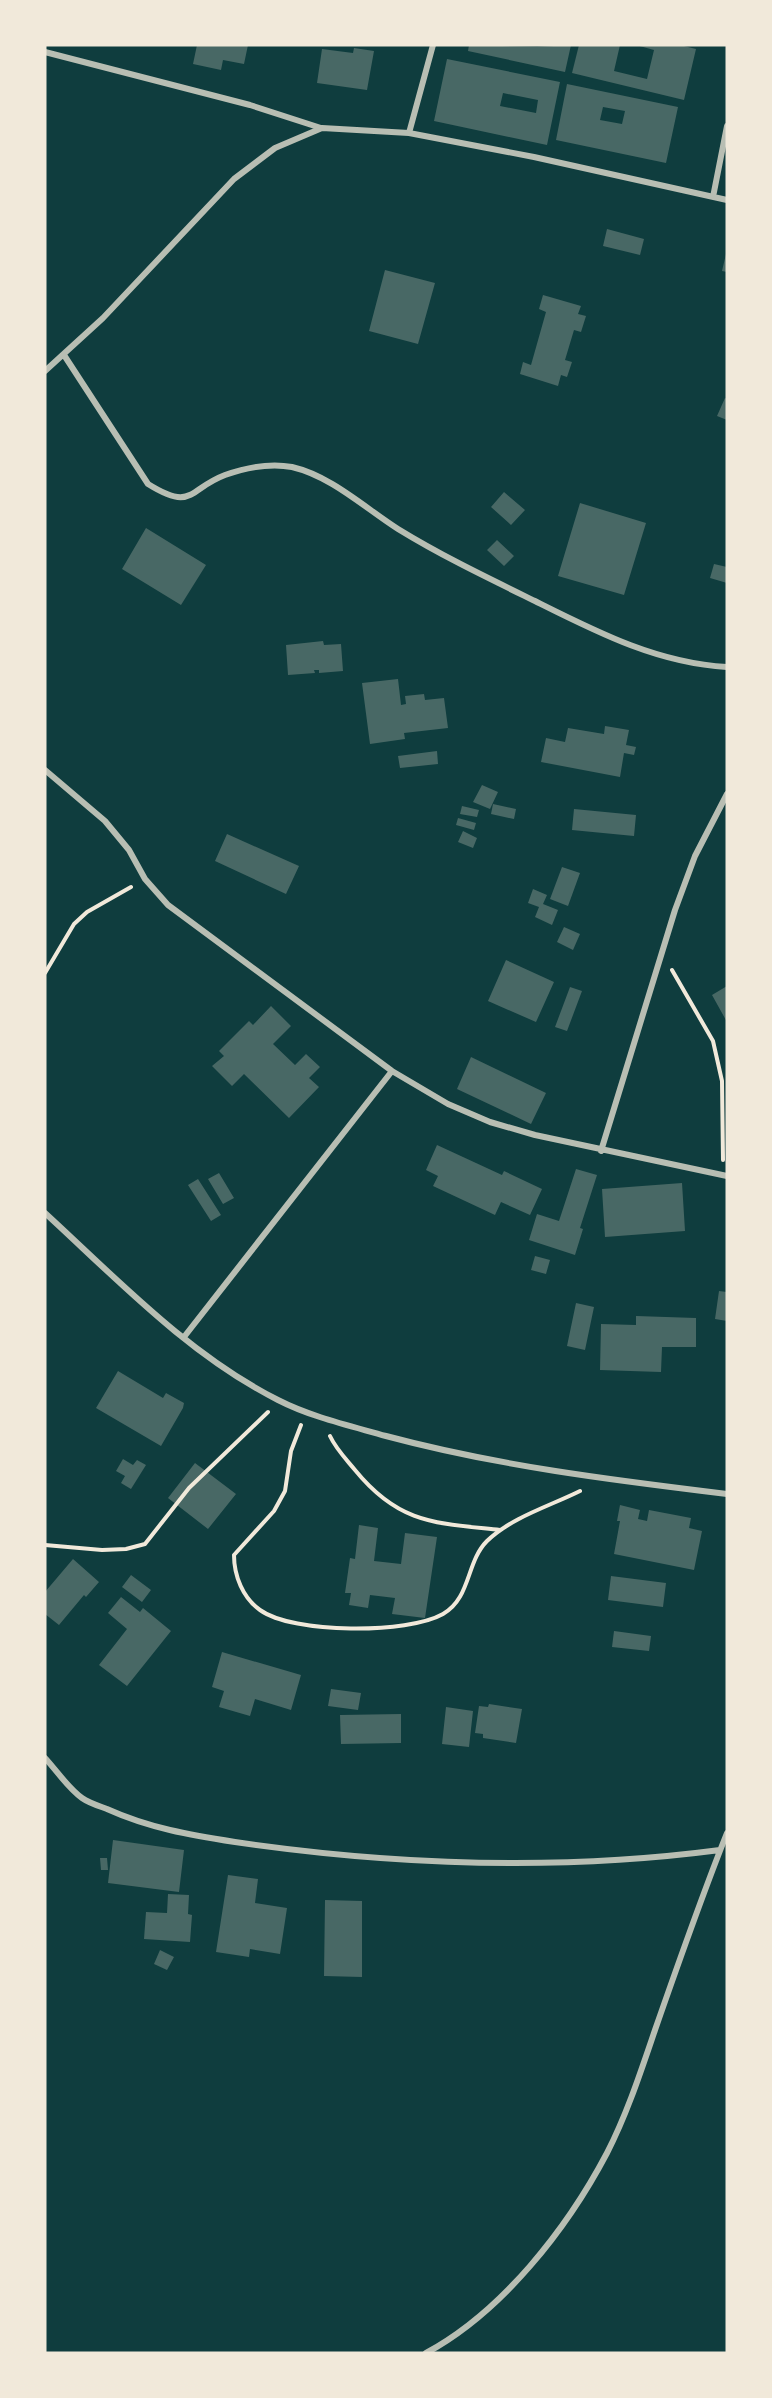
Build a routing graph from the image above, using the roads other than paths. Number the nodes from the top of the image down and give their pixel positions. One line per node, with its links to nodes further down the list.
1 (433, 45): 5 (street)
2 (45, 52): 4 (street)
3 (727, 126): 6 (street)
4 (322, 128): 5 (street); 8 (street)
5 (409, 133): 6 (street)
6 (713, 197): 7 (street)
7 (727, 200)
8 (64, 356): 9 (street); 10 (street)
9 (45, 371)
10 (727, 667)
11 (45, 770): 13 (street)
12 (727, 794): 14 (street)
13 (392, 1071): 14 (street); 17 (street)
14 (600, 1151): 15 (street)
15 (725, 1175)
16 (45, 1212): 17 (street)
17 (184, 1337): 18 (street)
18 (727, 1494)
19 (45, 1758): 21 (street)
20 (727, 1833): 21 (street)
21 (720, 1850): 22 (street)
22 (426, 2353)

